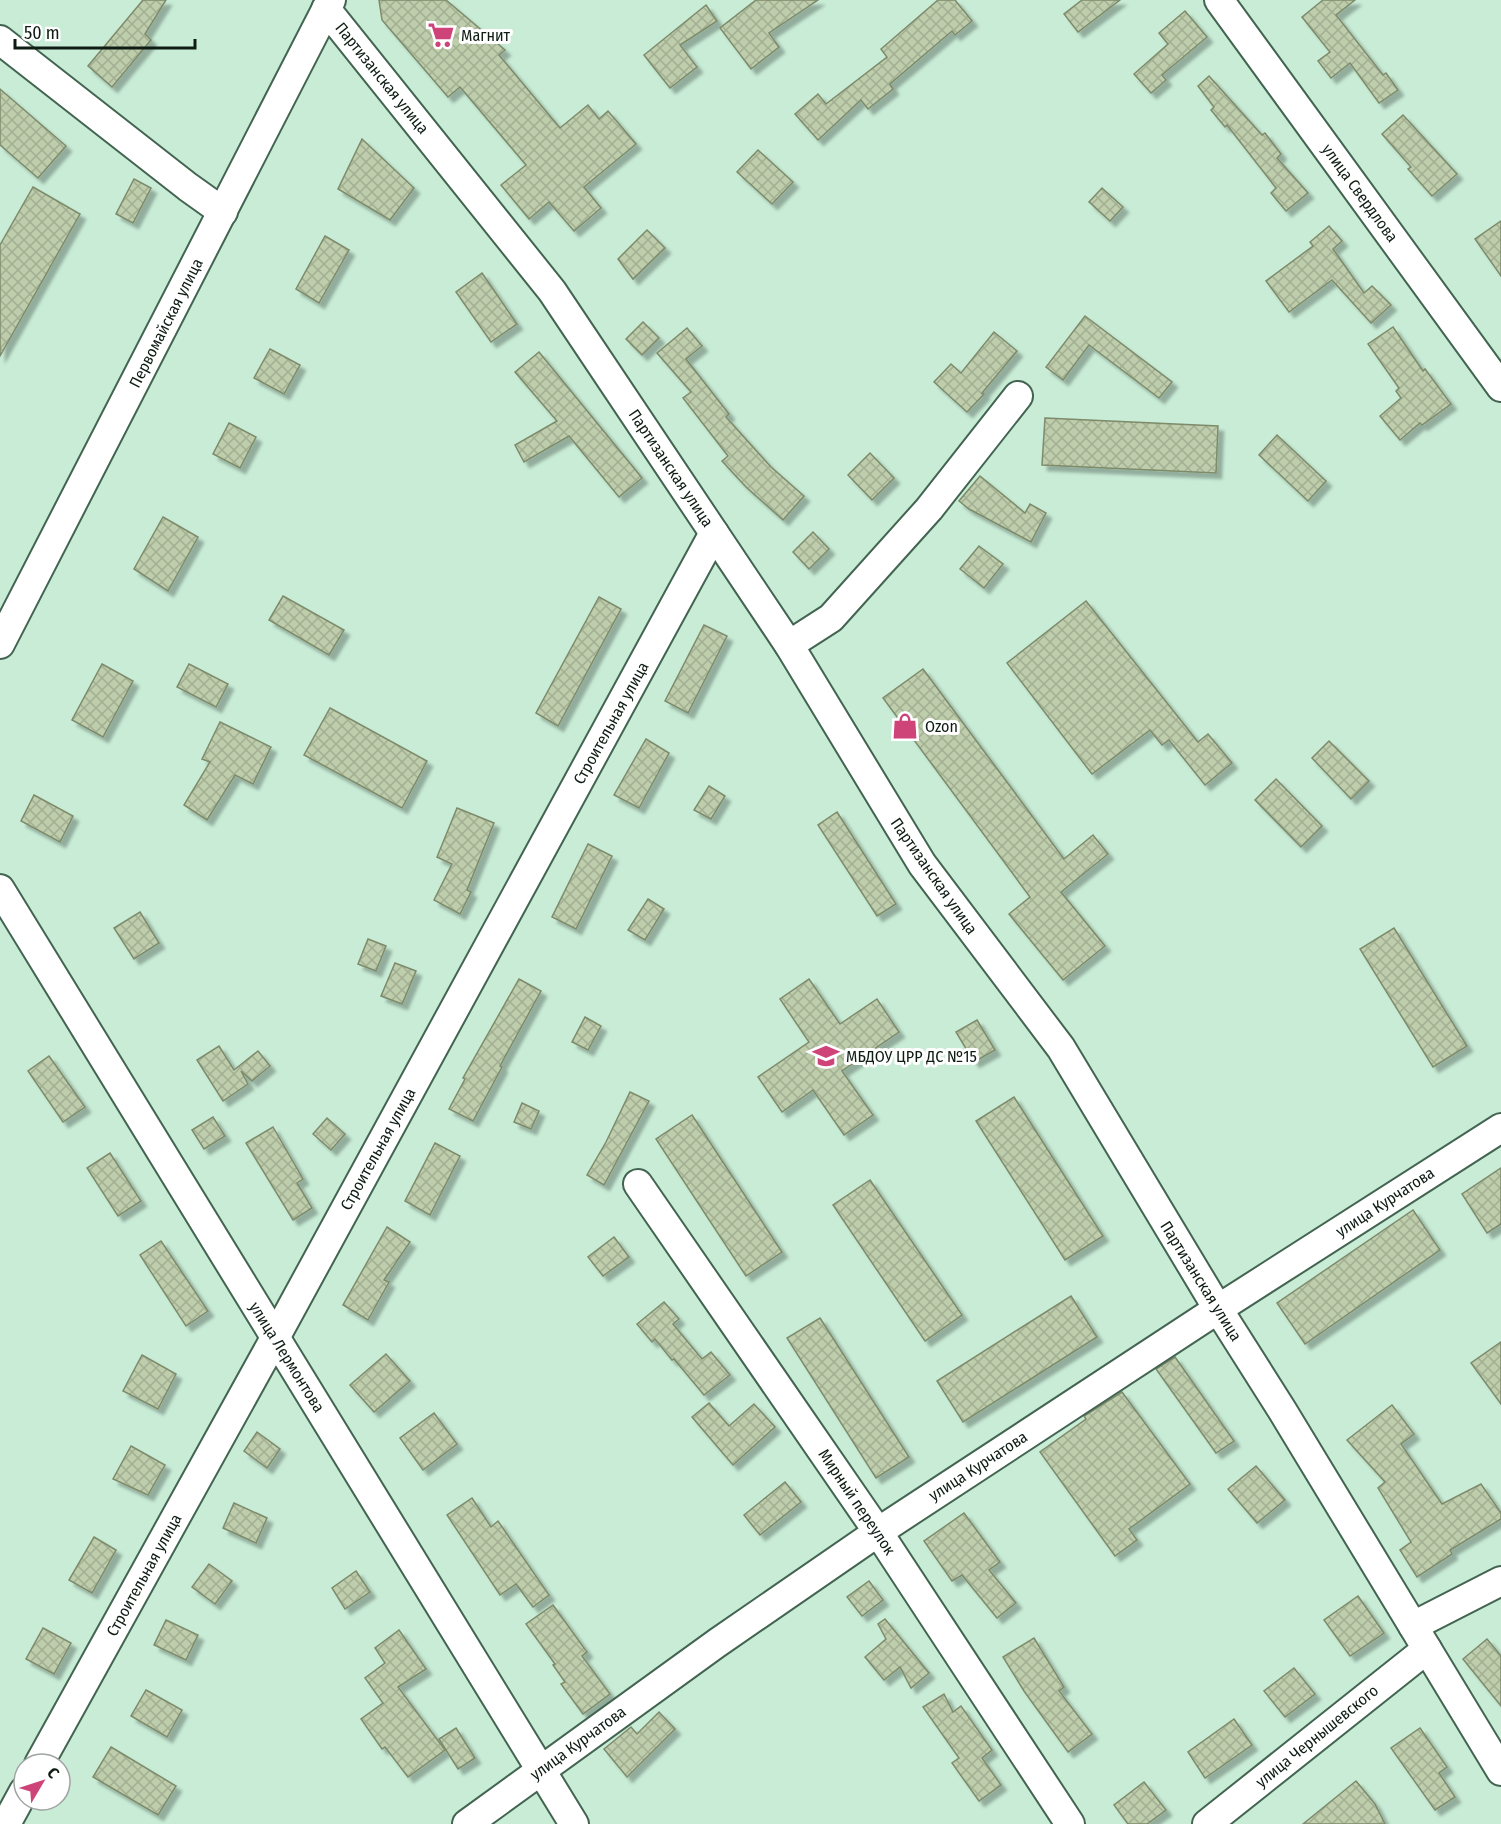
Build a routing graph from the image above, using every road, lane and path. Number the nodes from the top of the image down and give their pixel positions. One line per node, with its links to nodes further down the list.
1 (1219, 0): 5 (street, улица Свердлова)
2 (329, 4): 4 (street, Первомайская улица); 7 (street, Партизанская улица)
3 (0, 40): 4 (street)
4 (224, 212): 8 (street, Первомайская улица)
5 (1501, 387)
6 (1018, 396): 9 (street)
7 (714, 533): 9 (street, Партизанская улица); 14 (street, Строительная улица)
8 (0, 644)
9 (789, 645): 13 (street, Партизанская улица)
10 (0, 889): 14 (street, улица Лермонтова)
11 (1501, 1128): 13 (street, улица Курчатова)
12 (638, 1184): 15 (street, Мирный переулок)
13 (1218, 1310): 15 (street, улица Курчатова); 17 (street, Партизанская улица)
14 (275, 1338): 18 (street, Строительная улица); 19 (street, улица Лермонтова)
15 (878, 1532): 19 (street, улица Курчатова); 23 (street, Мирный переулок)
16 (1501, 1581): 17 (street, улица Чернышевского)
17 (1420, 1637): 20 (street, Партизанская улица); 24 (street, улица Чернышевского)
18 (46, 1752)
19 (542, 1770): 21 (street, улица Курчатова); 22 (street, улица Лермонтова)
20 (1501, 1771)
21 (467, 1824)
22 (574, 1824)
23 (1070, 1824)
24 (1207, 1824)

